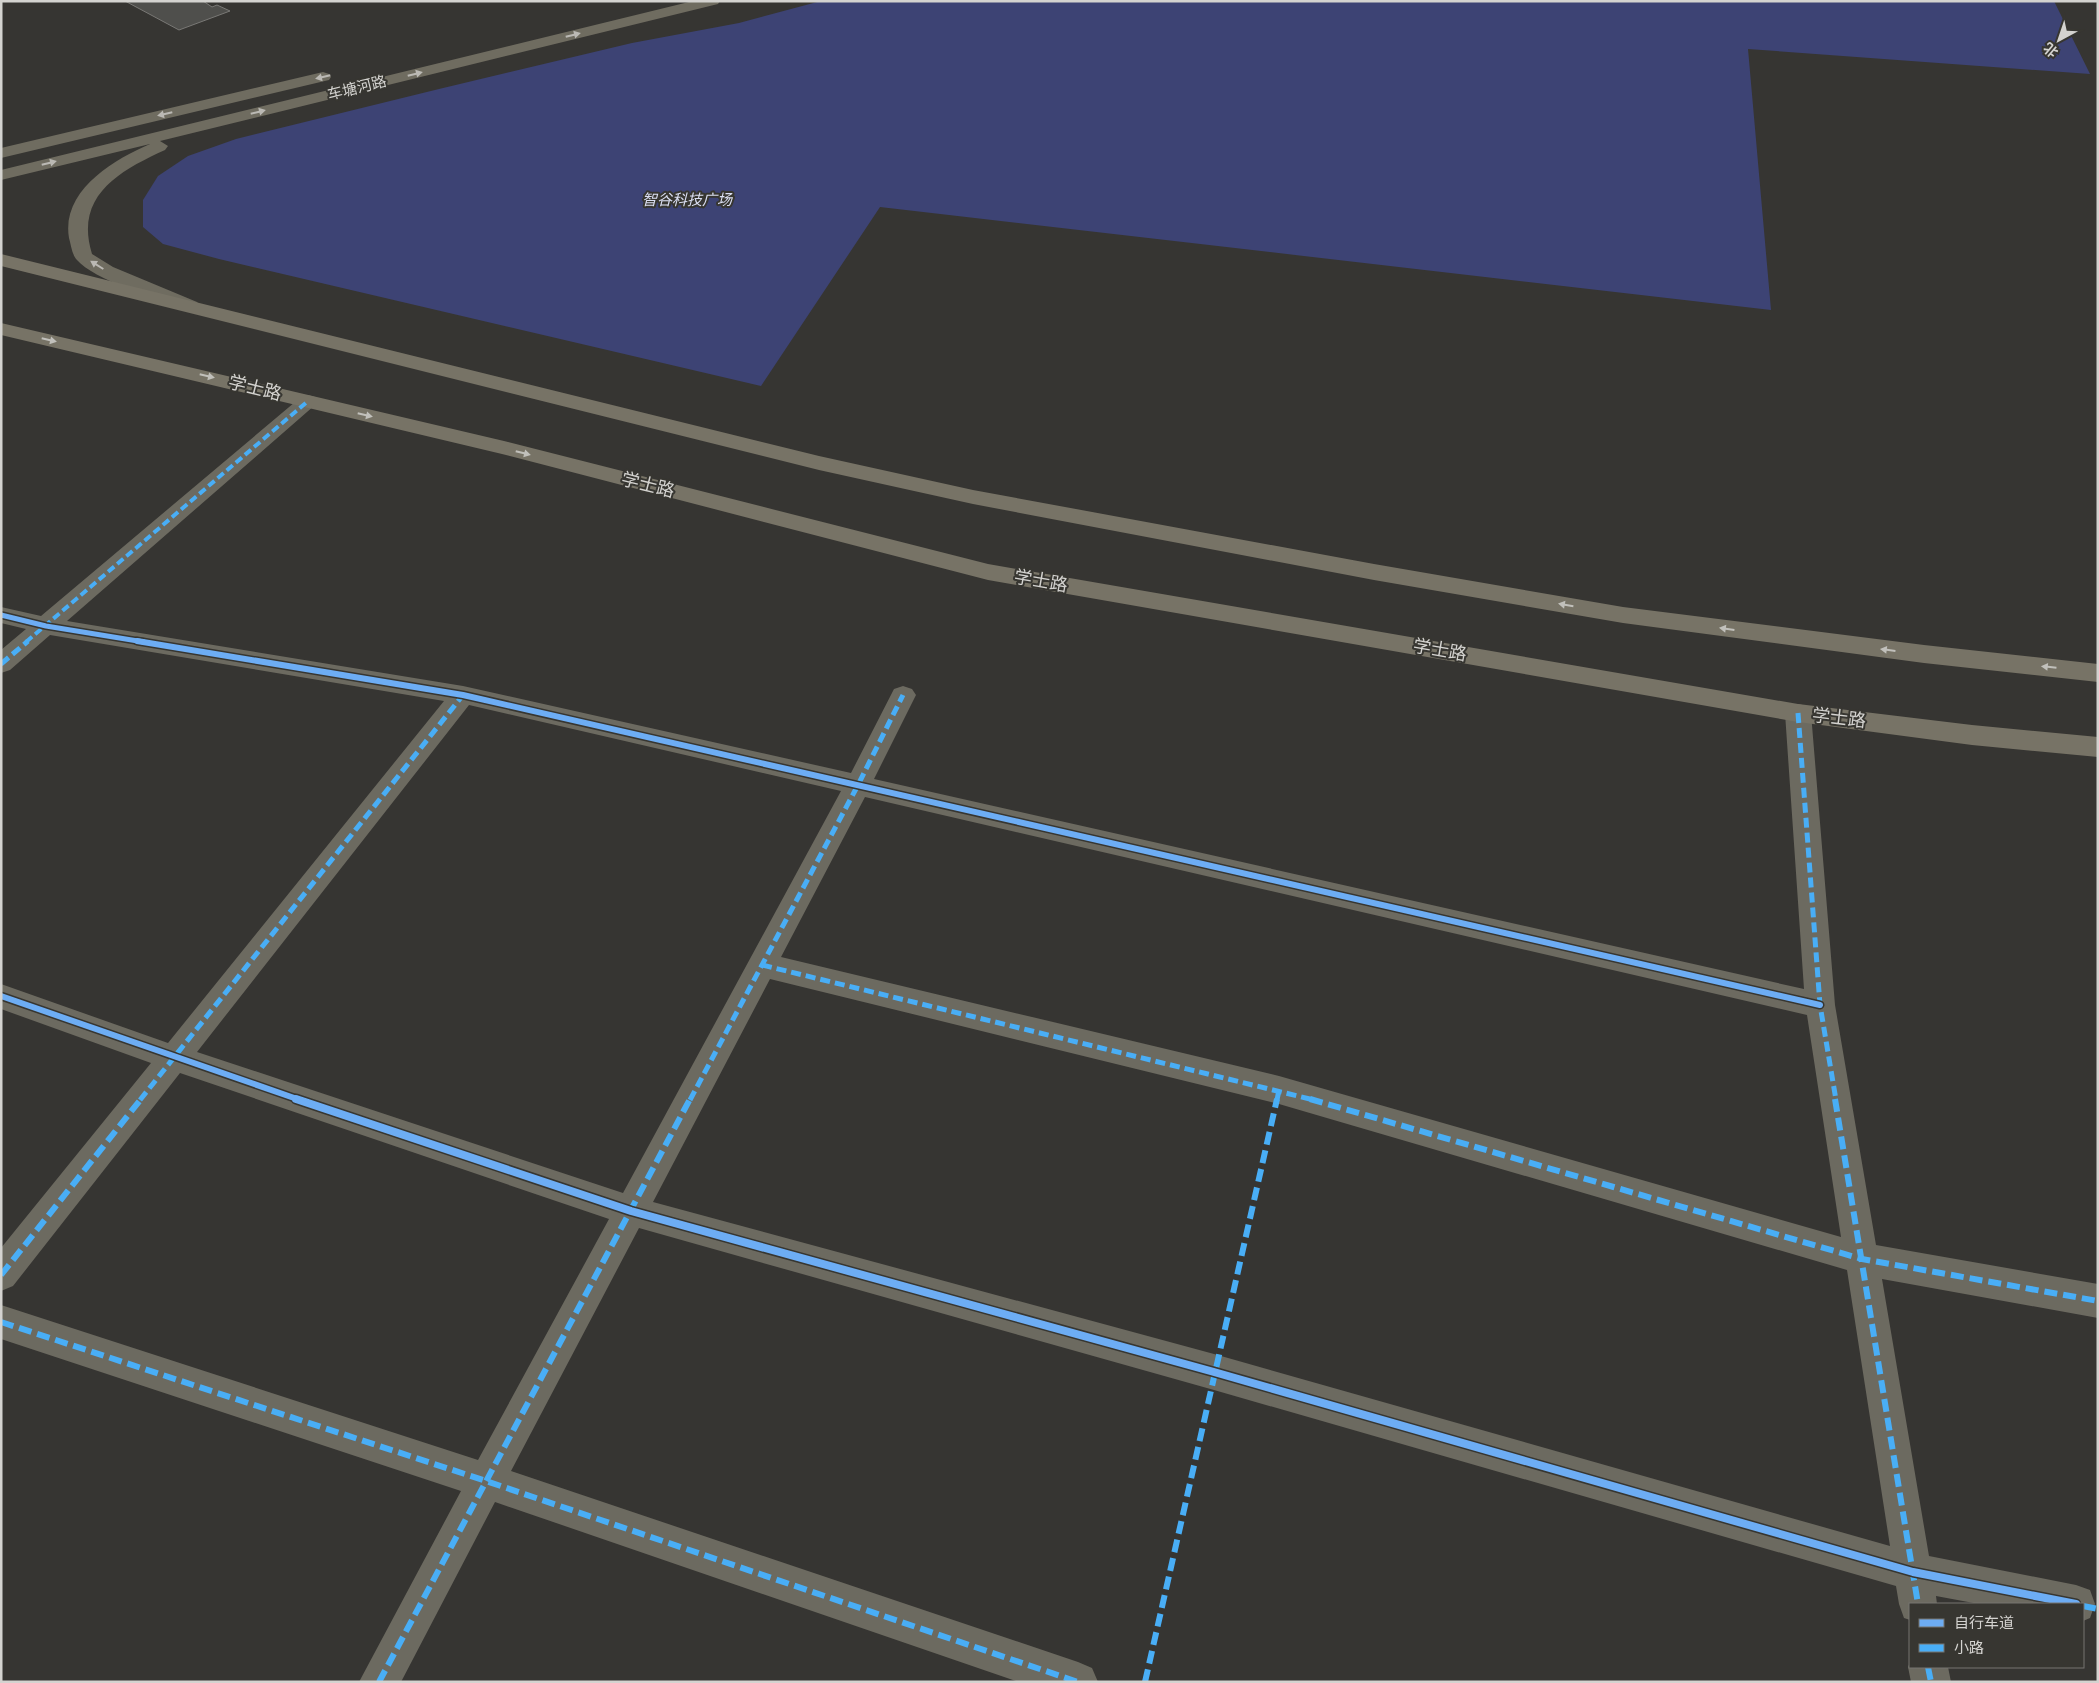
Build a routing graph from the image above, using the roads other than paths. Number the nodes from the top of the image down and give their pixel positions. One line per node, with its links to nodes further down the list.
1 (713, 1): 3 (main road, 车塘河路, one-way to 1)
2 (334, 74): 4 (main road, 车塘河路, one-way to 4)
3 (223, 121): 7 (main road, 车塘河路, one-way to 3); 9 (main road, one-way to 3)
4 (93, 131): 5 (main road); 6 (main road, 车塘河路)
5 (1, 144)
6 (1, 153)
7 (1, 175)
8 (1, 260): 9 (main road)
9 (190, 306): 15 (main road, one-way to 9)
10 (1, 329): 11 (main road, 学士路, one-way to 11)
11 (308, 401): 13 (street); 18 (main road, 学士路, one-way to 18)
12 (1, 615): 13 (street)
13 (46, 626): 14 (street); 16 (street)
14 (1, 664)
15 (2098, 672)
16 (463, 695): 20 (street); 24 (street)
17 (903, 695): 20 (street)
18 (1798, 713): 19 (main road, 学士路); 23 (street)
19 (2098, 747)
20 (858, 785): 21 (street); 23 (street)
21 (762, 965): 25 (street); 26 (street)
22 (1, 996): 24 (street)
23 (1820, 1005): 26 (street)
24 (174, 1058): 25 (street); 27 (street)
25 (631, 1210): 30 (street); 31 (street)
26 (1862, 1259): 28 (street); 31 (street)
27 (1, 1275)
28 (2098, 1301)
29 (1, 1322): 30 (street)
30 (486, 1481): 36 (street); 37 (street)
31 (1915, 1588): 32 (street)
32 (2066, 1603)
33 (2084, 1606): 34 (street)
34 (2098, 1608)
35 (1928, 1668): 38 (street)
36 (379, 1682)
37 (1078, 1682)
38 (1930, 1682)

